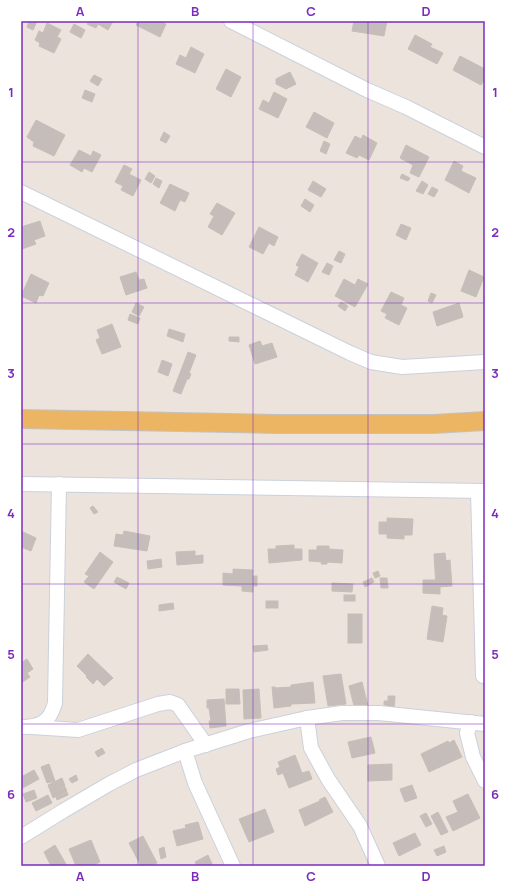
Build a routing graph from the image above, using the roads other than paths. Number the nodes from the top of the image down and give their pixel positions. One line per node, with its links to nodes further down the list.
1 (231, 21): 2 (street)
2 (485, 147)
3 (21, 192): 4 (street)
4 (485, 362)
5 (21, 419): 6 (main road)
6 (485, 421)
7 (21, 484): 8 (street)
8 (59, 484): 9 (street); 14 (street)
9 (482, 491): 10 (street)
10 (483, 676)
11 (307, 718): 12 (street); 15 (street); 20 (street)
12 (471, 722): 13 (street); 17 (street)
13 (485, 724)
14 (26, 727): 15 (street)
15 (206, 745): 16 (street)
16 (185, 750): 18 (street); 19 (street)
17 (485, 781)
18 (21, 837)
19 (233, 866)
20 (378, 866)

